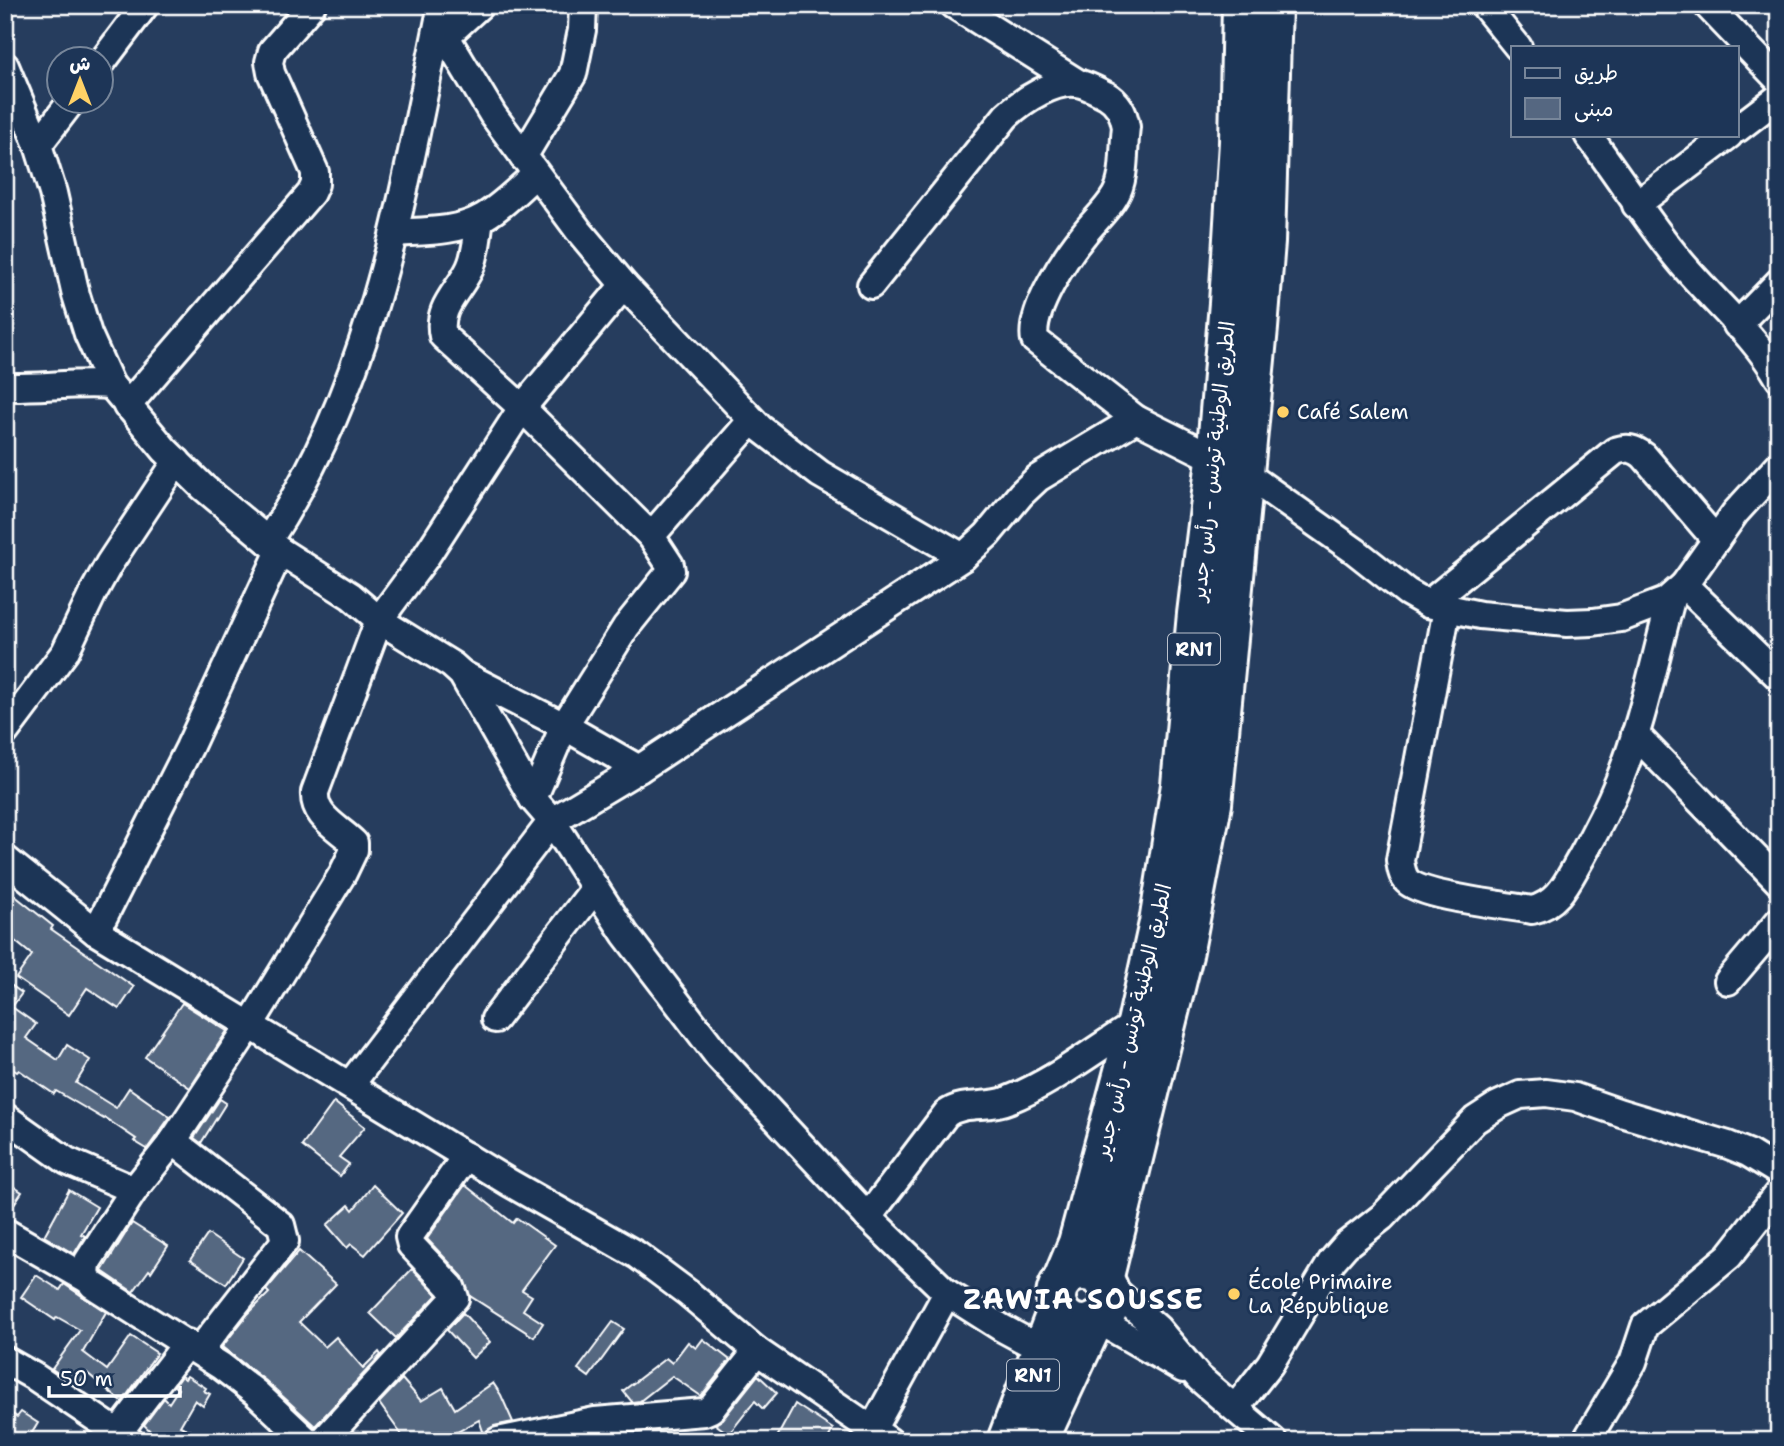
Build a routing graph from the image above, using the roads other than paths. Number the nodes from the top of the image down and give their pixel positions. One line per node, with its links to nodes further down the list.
1 (145, 5): 12 (street)
2 (312, 5): 33 (street)
3 (442, 5): 11 (street)
4 (480, 5): 11 (street)
5 (583, 5): 23 (street)
6 (1242, 5): 39 (highway, الطريق الوطنية تونس - رأس جدير / RN1)
7 (1272, 5): 39 (highway, الطريق الوطنية تونس - رأس جدير / RN1)
8 (1484, 5): 13 (street)
9 (1707, 5): 15 (street)
10 (963, 8): 16 (street)
11 (439, 42): 23 (street); 26 (street)
12 (114, 46)
13 (1517, 46)
14 (5, 66): 22 (street)
15 (1779, 80)
16 (1078, 83): 29 (street); 35 (street)
17 (1779, 97): 19 (street)
18 (60, 116): 22 (street)
19 (1738, 128)
20 (1589, 136): 24 (street)
21 (1728, 136): 24 (street)
22 (38, 145): 33 (street)
23 (529, 166): 25 (street); 28 (street)
24 (1636, 205): 30 (street)
25 (480, 219): 26 (street); 34 (street)
26 (394, 233): 42 (street)
27 (1779, 282): 30 (street)
28 (624, 285): 34 (street); 36 (street)
29 (871, 285)
30 (1737, 325): 31 (street)
31 (1779, 379)
32 (5, 387): 33 (street)
33 (119, 395): 37 (street)
34 (522, 408): 40 (street); 46 (street)
35 (1136, 419): 39 (street); 43 (street)
36 (752, 420): 40 (street); 43 (street)
37 (177, 461): 42 (street); 50 (street)
38 (1779, 465): 41 (street)
39 (1231, 467): 45 (street); 62 (highway, الطريق الوطنية تونس - رأس جدير / RN1); 74 (highway, الطريق الوطنية تونس - رأس جدير / RN1)
40 (651, 536): 49 (street)
41 (1716, 540): 44 (street); 45 (street)
42 (274, 546): 46 (street); 59 (street)
43 (962, 557): 52 (street)
44 (1678, 590): 45 (street); 48 (street); 51 (street)
45 (1438, 607): 51 (street)
46 (379, 620): 47 (street); 63 (street)
47 (462, 674): 49 (street); 53 (street)
48 (1779, 677)
49 (564, 726): 52 (street); 53 (street)
50 (5, 732)
51 (1635, 734): 56 (street)
52 (639, 769): 54 (street)
53 (533, 799): 54 (street)
54 (552, 821): 57 (street); 64 (street)
55 (9, 871): 59 (street)
56 (1779, 882)
57 (595, 888): 61 (street); 71 (street)
58 (1779, 921): 60 (street)
59 (96, 932): 63 (street)
60 (1728, 981)
61 (495, 1019)
62 (1137, 1023): 71 (street); 76 (highway, الطريق الوطنية تونس - رأس جدير / RN1)
63 (250, 1025): 64 (street); 66 (street)
64 (350, 1085): 67 (street)
65 (5, 1117): 69 (street)
66 (173, 1141): 69 (street); 78 (street)
67 (466, 1156): 79 (street); 88 (street)
68 (1779, 1172): 83 (street)
69 (134, 1189): 73 (street)
70 (1779, 1192): 93 (street)
71 (867, 1217): 75 (street)
72 (5, 1232): 73 (street)
73 (87, 1279): 78 (street)
74 (1104, 1280): 76 (highway); 77 (highway, RN1); 82 (street)
75 (947, 1293): 80 (street); 85 (street)
76 (1060, 1293): 77 (highway); 80 (highway, الطريق الوطنية تونس - رأس جدير / RN1)
77 (1095, 1322): 82 (street); 91 (highway, RN1)
78 (193, 1347): 86 (street); 87 (street)
79 (757, 1350): 84 (street); 85 (street)
80 (1043, 1350): 90 (highway, الطريق الوطنية تونس - رأس جدير / RN1)
81 (5, 1360): 86 (street)
82 (1199, 1378): 83 (street)
83 (1236, 1407): 92 (street)
84 (589, 1431): 89 (street)
85 (880, 1435)
86 (124, 1437)
87 (307, 1441)
88 (323, 1441)
89 (498, 1441)
90 (1007, 1441)
91 (1038, 1441)
92 (1273, 1441)
93 (1586, 1441)

